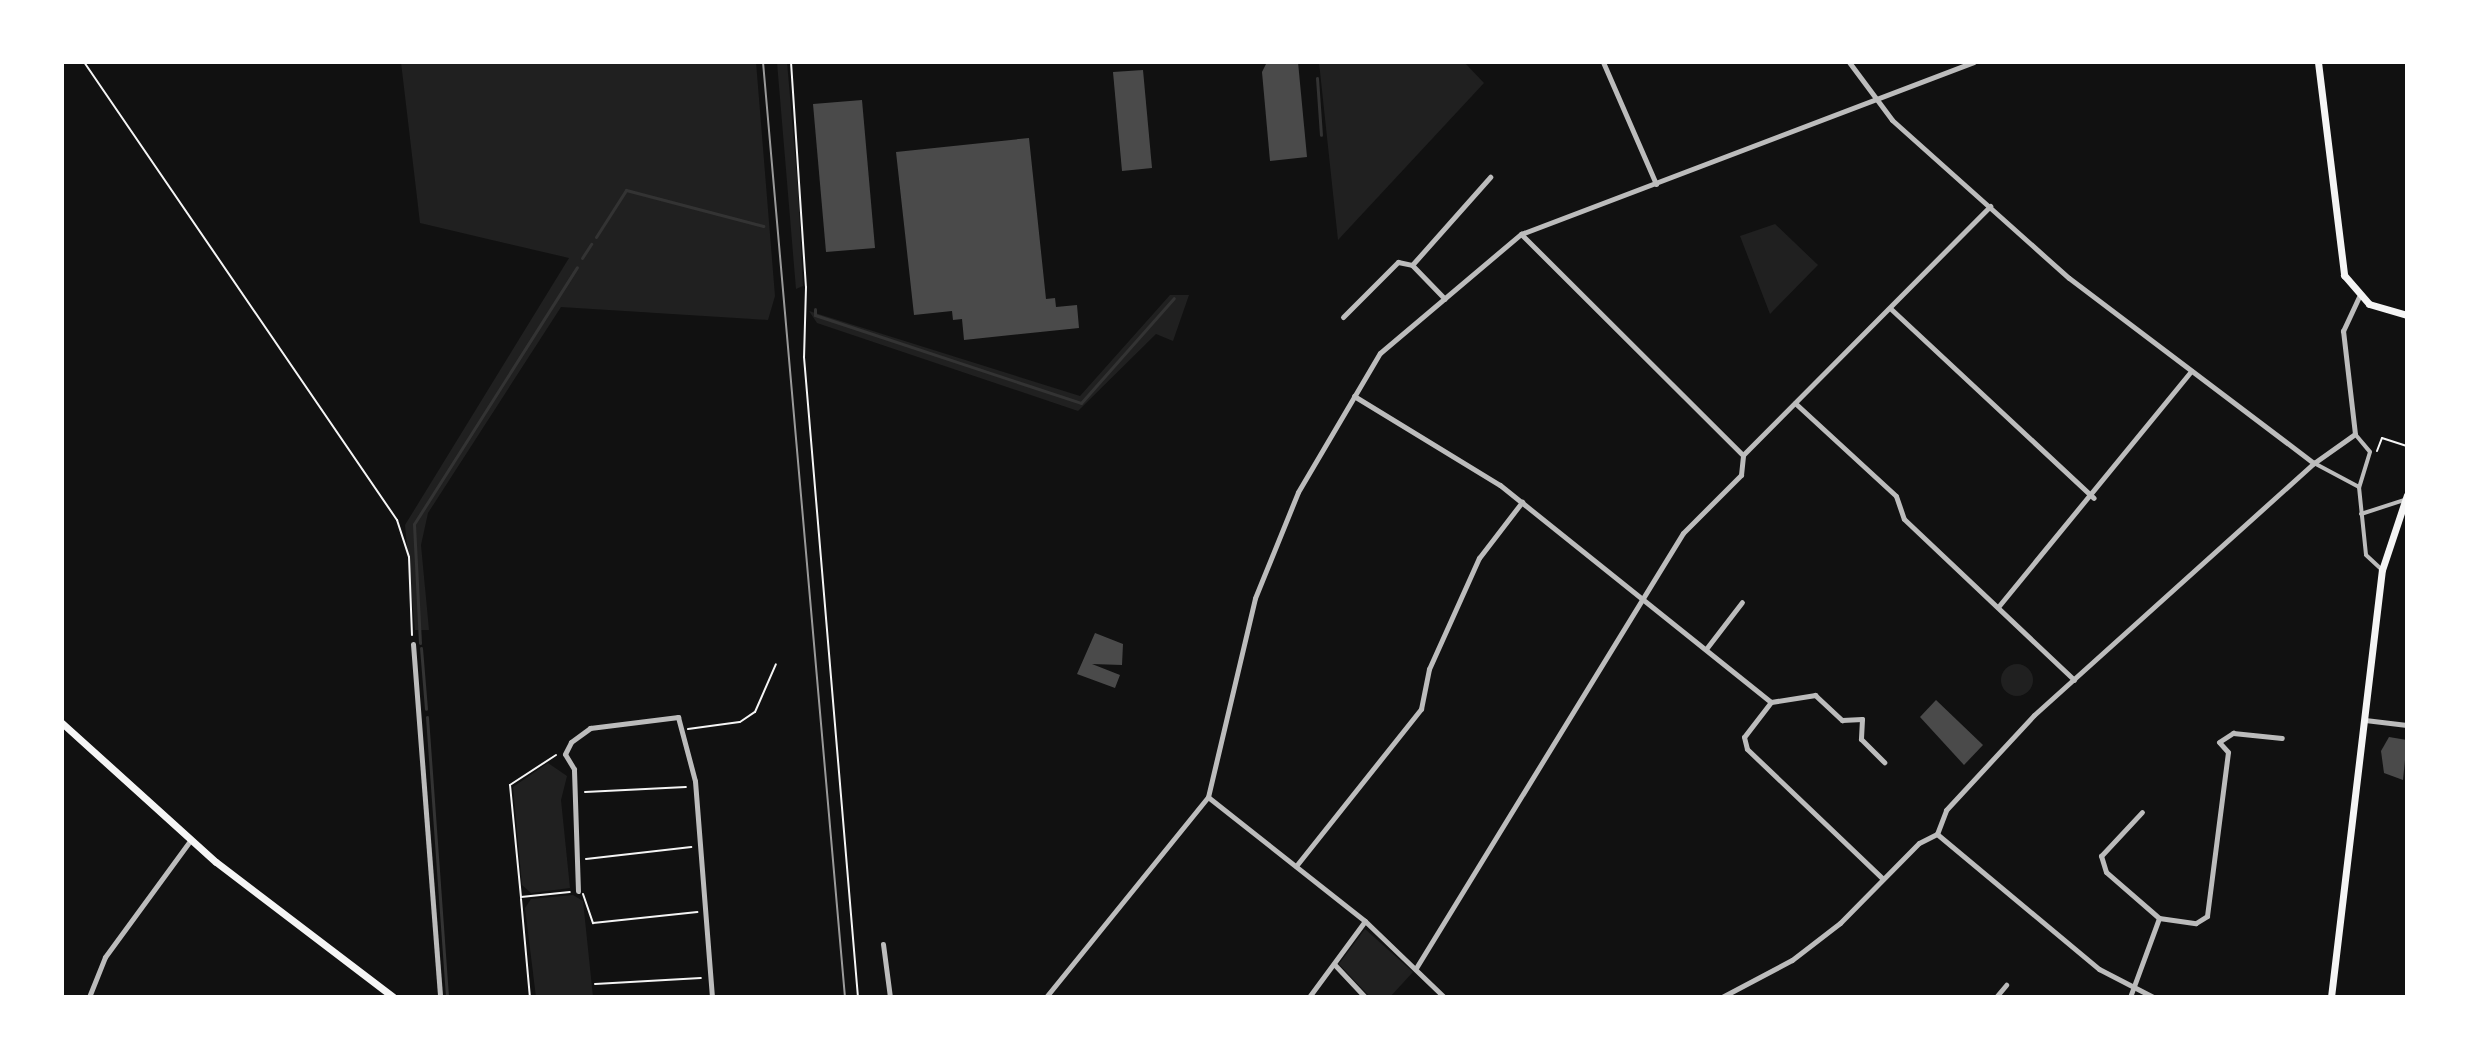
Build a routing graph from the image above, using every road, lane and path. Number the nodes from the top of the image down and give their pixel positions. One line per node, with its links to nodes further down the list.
1 (84, 62): 35 (path)
2 (791, 62): 74 (path)
3 (1603, 62): 9 (street)
4 (1849, 62): 7 (street)
5 (1973, 62): 7 (street)
6 (2318, 62): 13 (main road)
7 (1876, 101): 9 (street); 10 (street)
8 (1490, 177): 12 (street)
9 (1656, 184): 11 (street)
10 (1990, 206): 15 (street); 18 (street)
11 (1521, 234): 14 (street); 24 (street)
12 (1412, 265): 14 (street); 17 (street)
13 (2359, 297): 16 (main road); 21 (street)
14 (1445, 299): 19 (street)
15 (1891, 309): 20 (street); 27 (street)
16 (2407, 314)
17 (1343, 317)
18 (2191, 371): 25 (street); 27 (street)
19 (1354, 396): 29 (street); 49 (street)
20 (1795, 403): 24 (street); 34 (street)
21 (2355, 434): 23 (street); 25 (street)
22 (2407, 446): 23 (path)
23 (2370, 452): 26 (street)
24 (1743, 455): 32 (street)
25 (2314, 463): 26 (street); 38 (street)
26 (2359, 487): 30 (street)
27 (2094, 498): 34 (street)
28 (2406, 498): 30 (street); 31 (main road)
29 (1522, 502): 32 (street); 55 (street)
30 (2361, 514): 31 (street)
31 (2382, 570): 40 (main road)
32 (1643, 598): 36 (street); 64 (street)
33 (1742, 602): 36 (street)
34 (1998, 607): 38 (street)
35 (413, 644): 71 (street)
36 (1706, 649): 39 (street)
37 (776, 664): 43 (path)
38 (2074, 680): 51 (street)
39 (1771, 702): 46 (street); 56 (street)
40 (2365, 720): 42 (street); 83 (main road)
41 (62, 723): 52 (main road)
42 (2407, 725)
43 (687, 729): 45 (street); 47 (street)
44 (2282, 738): 60 (street)
45 (565, 754): 48 (street); 58 (path)
46 (1884, 762)
47 (695, 786): 48 (path); 53 (street)
48 (576, 793): 54 (street)
49 (1208, 797): 55 (street); 76 (street)
50 (2142, 812): 60 (street)
51 (1937, 834): 56 (street); 68 (street)
52 (190, 841): 69 (street); 70 (main road)
53 (698, 846): 54 (path); 59 (street)
54 (577, 859): 57 (street)
55 (1296, 866): 61 (street)
56 (1883, 879): 80 (street)
57 (578, 891): 58 (path); 59 (path)
58 (521, 897): 72 (path)
59 (704, 911): 65 (street)
60 (2159, 918): 68 (street)
61 (1365, 921): 63 (street); 64 (street)
62 (883, 944): 75 (street)
63 (1334, 964): 77 (street); 78 (street)
64 (1416, 968): 79 (street)
65 (710, 978): 66 (path); 73 (street)
66 (595, 984)
67 (2006, 985): 81 (street)
68 (2131, 994): 82 (street)
69 (89, 997)
70 (393, 997)
71 (440, 997)
72 (530, 997)
73 (712, 997)
74 (858, 997)
75 (890, 997)
76 (1046, 997)
77 (1309, 997)
78 (1365, 997)
79 (1444, 997)
80 (1722, 997)
81 (1996, 997)
82 (2153, 997)
83 (2331, 997)

